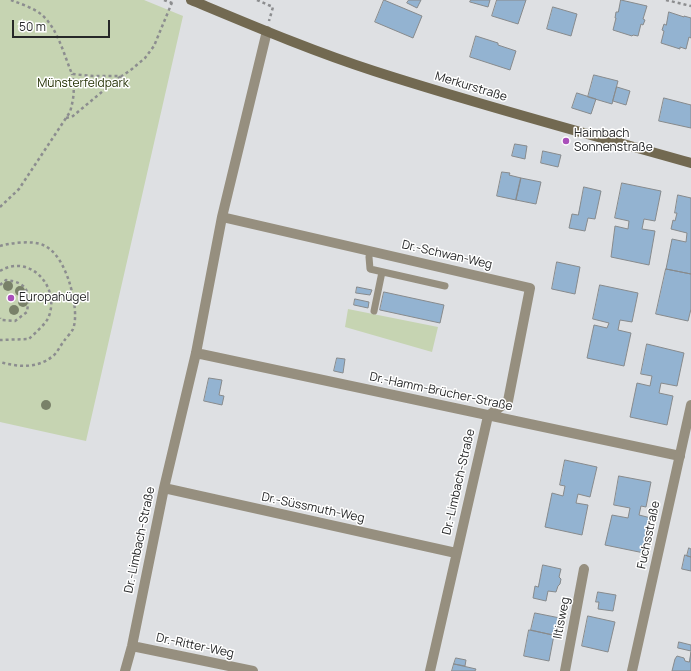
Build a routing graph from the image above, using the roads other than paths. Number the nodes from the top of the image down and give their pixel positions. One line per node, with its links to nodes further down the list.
1 (191, 0): 2 (main road, Merkurstraße)
2 (267, 31): 3 (main road, Merkurstraße); 4 (street, Dr.-Limbach-Straße)
3 (691, 163)
4 (222, 217): 5 (street, Dr.-Schwan-Weg); 9 (street, Dr.-Limbach-Straße)
5 (370, 251): 6 (lane); 11 (street, Dr.-Schwan-Weg)
6 (382, 272): 7 (lane); 8 (lane)
7 (445, 286)
8 (374, 311)
9 (196, 353): 11 (street, Dr.-Hamm-Brücher-Straße); 13 (street, Dr.-Limbach-Straße)
10 (691, 405): 12 (street, Fuchsstraße)
11 (488, 416): 12 (street, Dr.-Hamm-Brücher-Straße); 14 (street, Dr.-Limbach-Straße)
12 (680, 456): 21 (street, Fuchsstraße)
13 (164, 488): 14 (street, Dr.-Süssmuth-Weg); 16 (street, Dr.-Limbach-Straße)
14 (456, 553): 19 (street, Dr.-Limbach-Straße)
15 (584, 569): 20 (street, Iltisweg)
16 (132, 646): 17 (street, Dr.-Limbach-Straße); 18 (street, Dr.-Ritter-Weg)
17 (125, 671)
18 (253, 671)
19 (430, 671)
20 (565, 671)
21 (632, 671)

